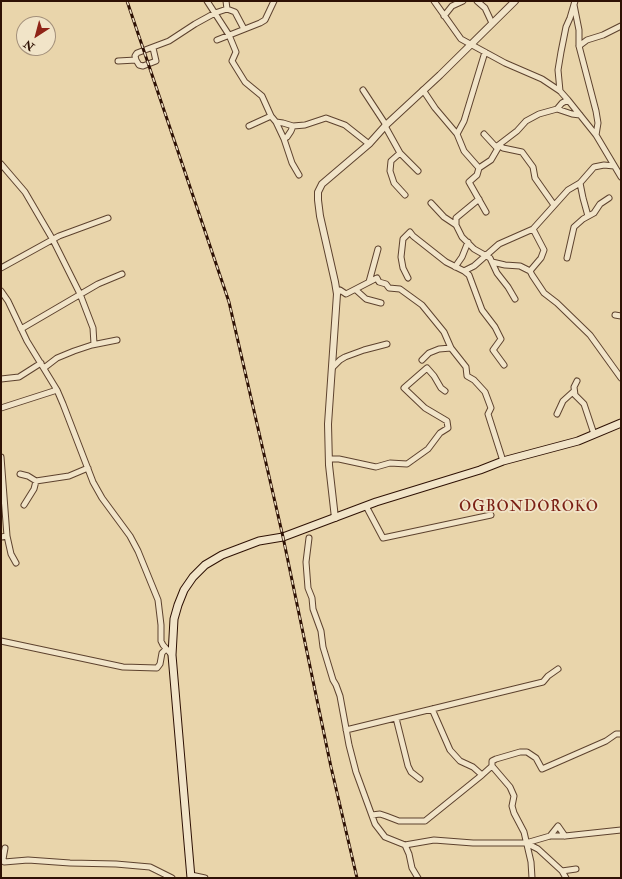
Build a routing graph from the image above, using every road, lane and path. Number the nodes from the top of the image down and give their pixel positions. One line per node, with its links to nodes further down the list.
1 (207, 1): 10 (street)
2 (226, 1): 9 (street)
3 (274, 1): 14 (street)
4 (434, 1): 11 (street)
5 (463, 1): 11 (street)
6 (477, 1): 12 (street)
7 (515, 1): 12 (street)
8 (575, 3): 18 (street); 25 (street)
9 (227, 9): 10 (street); 14 (street)
10 (215, 13): 15 (street); 19 (street)
11 (444, 16): 17 (street)
12 (492, 23): 17 (street)
13 (621, 26): 18 (street)
14 (244, 29): 15 (street)
15 (229, 35): 16 (street); 29 (street)
16 (217, 40)
17 (470, 44): 20 (street); 24 (street)
18 (580, 46): 36 (street)
19 (153, 48): 21 (street); 21 (street)
20 (485, 52): 25 (street); 34 (street)
21 (136, 60): 22 (street)
22 (118, 61)
23 (363, 90): 31 (street)
24 (423, 90): 31 (street); 34 (street)
25 (560, 91): 26 (street)
26 (568, 100): 27 (street); 28 (street)
27 (557, 109): 28 (street); 39 (street)
28 (580, 115): 36 (street)
29 (271, 116): 30 (street); 32 (street)
30 (276, 122): 33 (street); 37 (street)
31 (386, 125): 38 (street); 40 (street)
32 (249, 126)
33 (293, 126): 37 (street); 38 (street)
34 (457, 134): 43 (street)
35 (484, 134): 39 (street)
36 (596, 135): 42 (street)
37 (284, 139): 45 (street)
38 (369, 144): 74 (street)
39 (497, 146): 43 (street); 52 (street)
40 (400, 153): 44 (street); 48 (street)
41 (1, 164): 58 (street)
42 (614, 166): 46 (street); 47 (street)
43 (479, 168): 50 (street)
44 (418, 171)
45 (299, 175)
46 (621, 177)
47 (580, 183): 52 (street); 54 (street)
48 (405, 195)
49 (608, 198): 54 (street)
50 (478, 199): 53 (street); 56 (street)
51 (431, 203): 56 (street)
52 (554, 205): 57 (street)
53 (486, 212)
54 (588, 216): 62 (street)
55 (108, 218): 58 (street)
56 (456, 225): 59 (street)
57 (533, 229): 61 (street); 66 (street)
58 (53, 240): 65 (street); 73 (street)
59 (468, 242): 61 (street); 64 (street)
60 (378, 249): 70 (street)
61 (485, 256): 63 (street); 67 (street)
62 (566, 258)
63 (492, 262): 66 (street); 75 (street)
64 (455, 267): 67 (street); 69 (street)
65 (1, 268)
66 (530, 270): 88 (street)
67 (464, 271): 85 (street)
68 (122, 274): 73 (street)
69 (408, 278)
70 (369, 282): 71 (street); 83 (street)
71 (356, 290): 74 (street); 76 (street)
72 (1, 291): 79 (street)
73 (80, 294): 79 (street); 81 (street)
74 (336, 294): 87 (street)
75 (515, 299)
76 (381, 303)
77 (615, 315): 78 (street)
78 (621, 316)
79 (21, 329): 86 (street)
80 (117, 340): 81 (street)
81 (94, 344): 86 (street)
82 (387, 344): 87 (street)
83 (451, 348): 84 (street); 100 (street)
84 (422, 360)
85 (504, 364)
86 (43, 366): 89 (street); 91 (street)
87 (332, 368): 99 (street)
88 (621, 378)
89 (1, 379)
90 (577, 381): 93 (street)
91 (56, 390): 94 (street); 101 (street)
92 (445, 391): 99 (street)
93 (574, 391): 95 (street); 97 (street)
94 (1, 408)
95 (557, 414)
96 (621, 423): 97 (main road)
97 (594, 434): 100 (main road)
98 (1, 458): 108 (street)
99 (329, 459): 107 (street)
100 (503, 461): 105 (main road)
101 (88, 468): 103 (street); 113 (street)
102 (20, 474): 103 (street)
103 (36, 481): 104 (street)
104 (24, 505)
105 (366, 506): 106 (street); 107 (main road)
106 (491, 515)
107 (334, 518): 114 (main road)
108 (7, 536): 109 (street); 111 (street)
109 (1, 537)
110 (309, 538): 118 (street)
111 (16, 563)
112 (1, 641): 113 (street)
113 (166, 649): 114 (street)
114 (172, 655): 134 (main road)
115 (558, 669): 116 (street)
116 (432, 710): 117 (street); 121 (street)
117 (396, 718): 118 (street); 122 (street)
118 (346, 730): 123 (street)
119 (621, 734): 120 (street)
120 (492, 766): 121 (street); 127 (street)
121 (482, 775): 123 (street)
122 (420, 778)
123 (372, 815): 128 (street)
124 (621, 830): 126 (street)
125 (550, 836): 126 (street); 126 (street); 127 (street)
126 (566, 836)
127 (526, 843): 128 (street); 133 (street); 138 (street)
128 (405, 845): 137 (street)
129 (5, 848): 130 (street)
130 (8, 863): 131 (street); 135 (street)
131 (1, 864)
132 (576, 869): 133 (street)
133 (562, 871): 139 (street)
134 (191, 876): 136 (street)
135 (172, 878)
136 (205, 878)
137 (418, 878)
138 (532, 878)
139 (566, 878)

